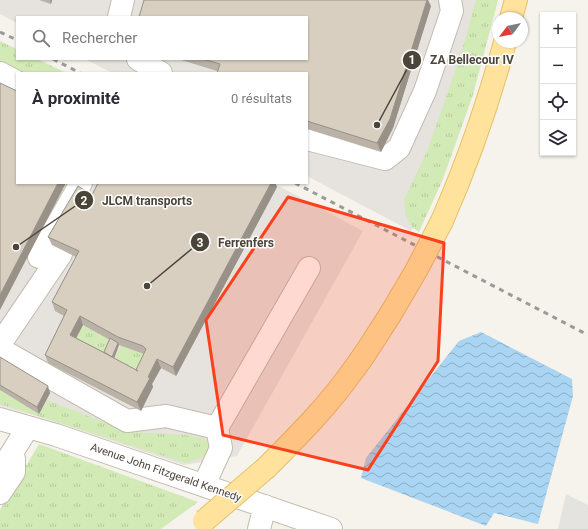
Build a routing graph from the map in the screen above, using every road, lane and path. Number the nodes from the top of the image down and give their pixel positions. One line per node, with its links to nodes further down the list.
1 (123, 0): 5 (street)
2 (450, 0): 11 (street)
3 (516, 0): 4 (main road)
4 (513, 12)
5 (119, 16)
6 (503, 48): 26 (main road, bridge)
7 (140, 60): 8 (street)
8 (159, 72)
9 (0, 73): 10 (street)
10 (16, 81)
11 (308, 139)
12 (80, 184): 14 (street)
13 (61, 254): 16 (street)
14 (39, 257)
15 (310, 268): 20 (street)
16 (0, 344)
17 (0, 349): 20 (street)
18 (0, 419): 19 (street, Avenue John Fitzgerald Kennedy)
19 (28, 427): 21 (street); 23 (street, Avenue John Fitzgerald Kennedy)
20 (217, 428): 23 (street)
21 (15, 448): 22 (street); 24 (street)
22 (0, 472)
23 (204, 485): 25 (street, Avenue John Fitzgerald Kennedy)
24 (0, 493)
25 (265, 506): 27 (street); 28 (street, Avenue John Fitzgerald Kennedy)
26 (199, 525)
27 (259, 529)
28 (331, 529)

